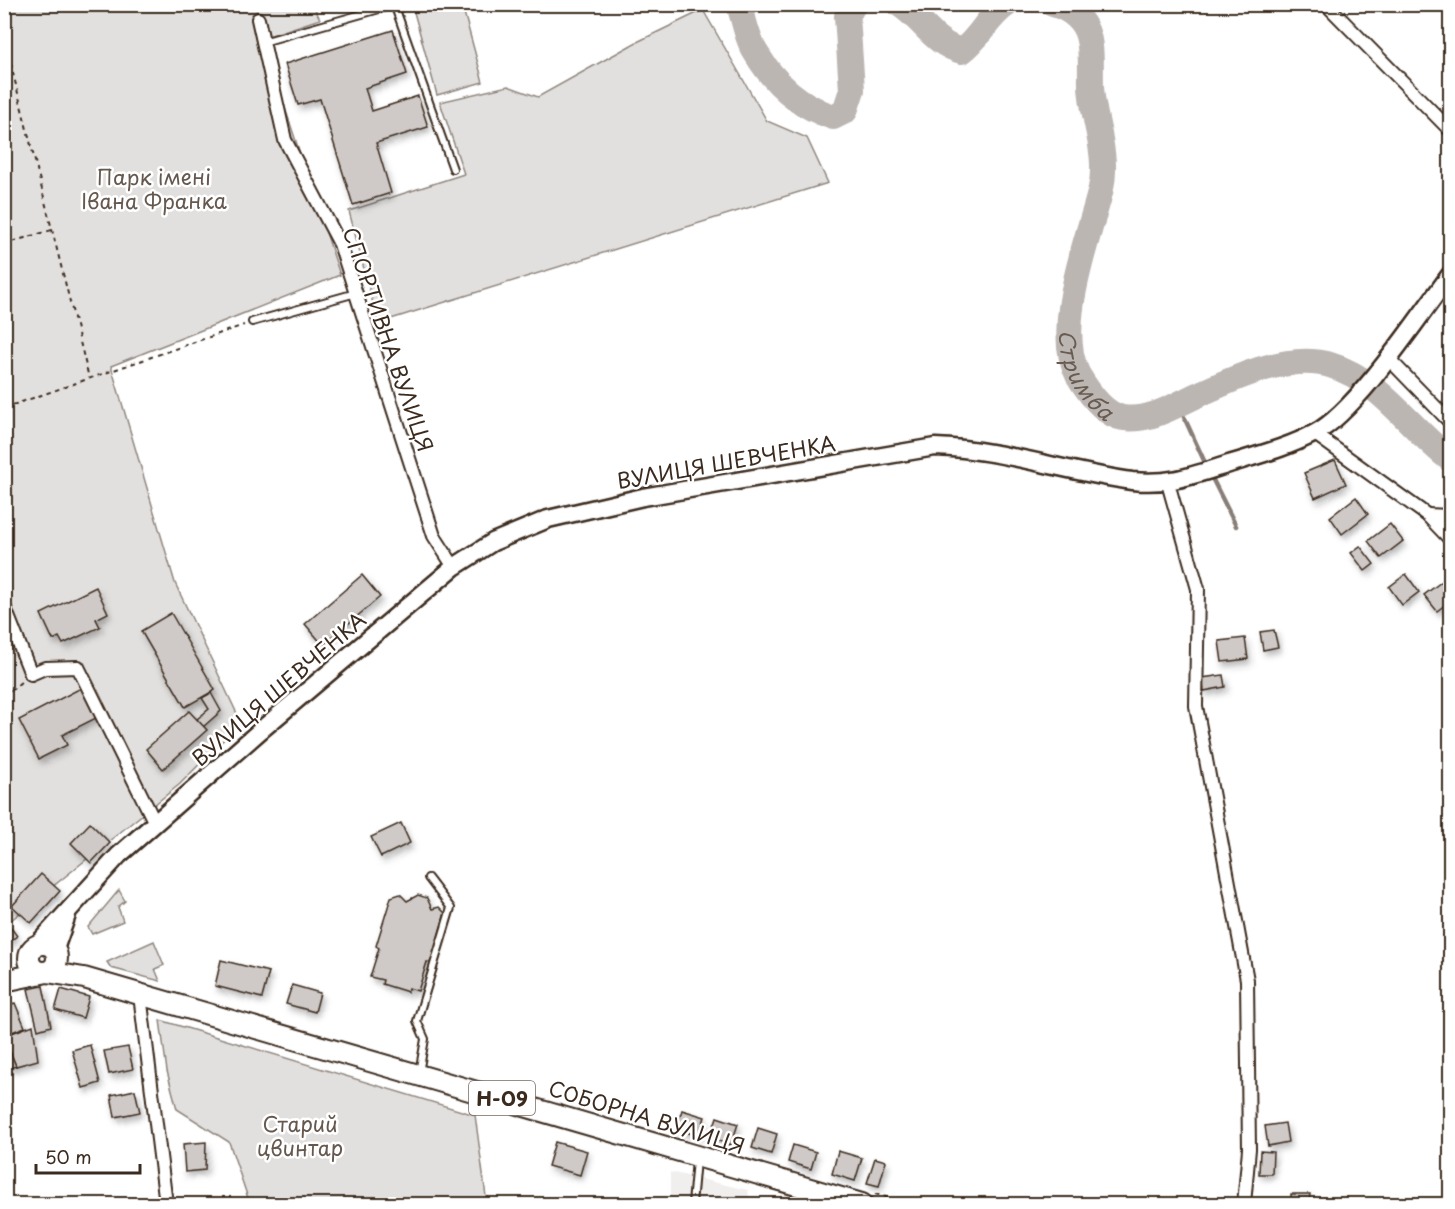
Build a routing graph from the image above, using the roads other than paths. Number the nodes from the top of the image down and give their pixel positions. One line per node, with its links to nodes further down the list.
1 (1326, 4): 5 (street)
2 (396, 6): 4 (lane); 6 (lane)
3 (258, 19): 4 (street, СПОРТИВНА ВУЛИЦЯ)
4 (263, 43): 8 (street, СПОРТИВНА ВУЛИЦЯ)
5 (1450, 130)
6 (453, 169)
7 (1450, 275): 10 (street, ВУЛИЦЯ ШЕВЧЕНКА)
8 (356, 293): 9 (lane); 17 (street, СПОРТИВНА ВУЛИЦЯ)
9 (252, 322)
10 (1383, 362): 11 (street); 12 (street, ВУЛИЦЯ ШЕВЧЕНКА)
11 (1450, 422)
12 (1314, 434): 13 (street, ВУЛИЦЯ ШЕВЧЕНКА); 14 (street)
13 (1168, 483): 17 (street, ВУЛИЦЯ ШЕВЧЕНКА); 31 (street)
14 (1427, 515): 15 (street); 16 (street)
15 (1450, 516)
16 (1450, 539)
17 (454, 567): 19 (street, ВУЛИЦЯ ШЕВЧЕНКА)
18 (4, 606): 19 (street)
19 (155, 823): 21 (street, ВУЛИЦЯ ШЕВЧЕНКА)
20 (428, 878): 25 (lane)
21 (45, 955): 22 (main road); 23 (main road); 24 (main road, Н-09)
22 (4, 974)
23 (4, 981)
24 (140, 995): 25 (main road, СОБОРНА ВУЛИЦЯ / Н-09); 28 (street)
25 (419, 1073): 26 (main road, СОБОРНА ВУЛИЦЯ / Н-09)
26 (697, 1155): 27 (main road, СОБОРНА ВУЛИЦЯ / Н-09); 29 (lane)
27 (805, 1196): 30 (main road, СОБОРНА ВУЛИЦЯ / Н-09)
28 (166, 1204)
29 (692, 1204)
30 (862, 1204)
31 (1244, 1204)

